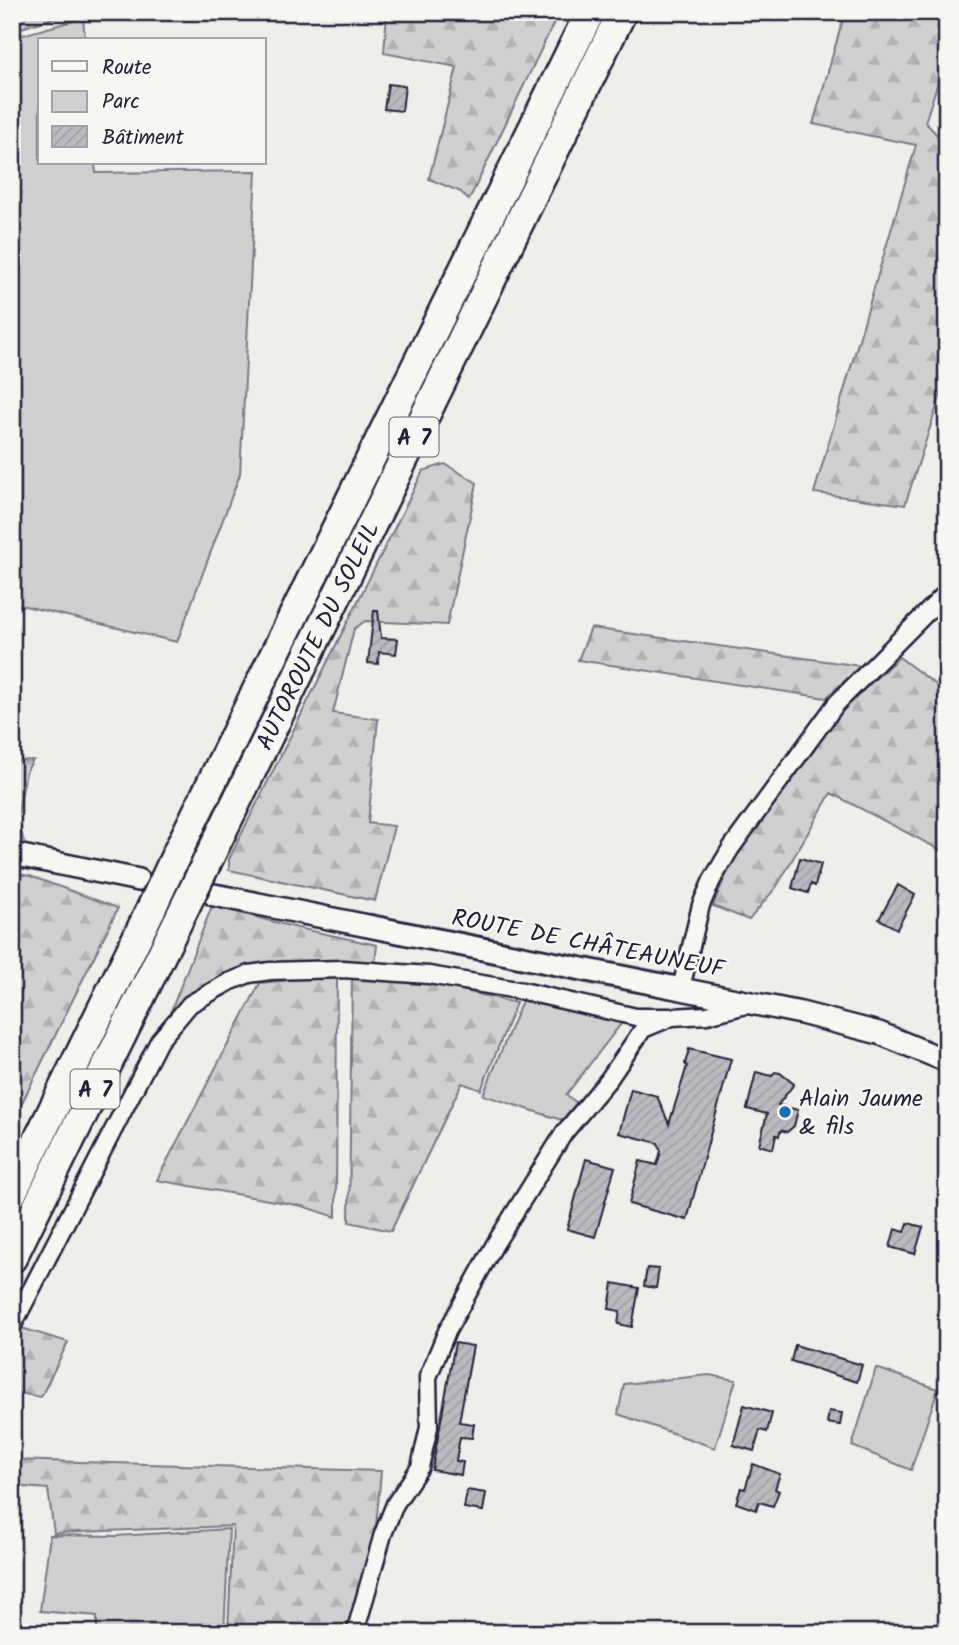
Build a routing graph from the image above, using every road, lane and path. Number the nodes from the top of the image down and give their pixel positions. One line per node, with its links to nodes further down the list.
1 (574, 12): 4 (highway)
2 (590, 12): 4 (highway, AUTOROUTE DU SOLEIL / A 7)
3 (621, 16): 14 (highway, AUTOROUTE DU SOLEIL / A 7, bridge)
4 (492, 211): 13 (highway, AUTOROUTE DU SOLEIL / A 7, bridge)
5 (947, 592): 9 (street)
6 (12, 854): 7 (main road)
7 (139, 880)
8 (214, 895): 9 (main road, ROUTE DE CHÂTEAUNEUF)
9 (681, 988): 10 (main road, ROUTE DE CHÂTEAUNEUF)
10 (752, 1004): 11 (street); 12 (main road, ROUTE DE CHÂTEAUNEUF)
11 (672, 1017): 15 (street); 16 (street)
12 (947, 1061)
13 (12, 1193)
14 (12, 1258)
15 (12, 1327)
16 (355, 1633)

